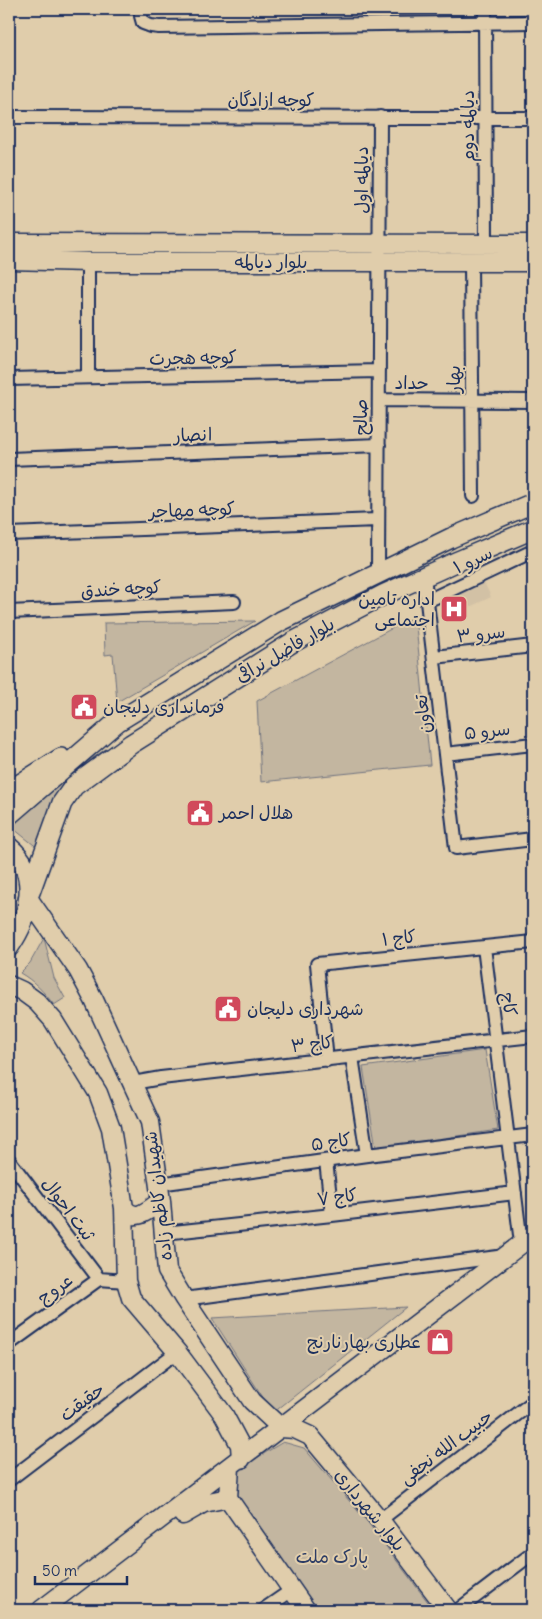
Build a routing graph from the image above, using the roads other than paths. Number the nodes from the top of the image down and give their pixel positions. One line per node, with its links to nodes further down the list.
1 (141, 9): 4 (street)
2 (485, 9): 4 (street, دیالمه دوم)
3 (533, 22): 4 (street)
4 (485, 23): 7 (street, دیالمه دوم)
5 (9, 116): 6 (street, کوچه ازادگان)
6 (380, 117): 7 (street, کوچه ازادگان); 10 (street, دیالمه اول)
7 (486, 118): 8 (street, کوچه ازادگان); 11 (street, دیالمه دوم)
8 (533, 118)
9 (9, 243): 10 (street, بلوار دیالمه)
10 (380, 243): 11 (street, بلوار دیالمه); 15 (street, دیالمه اول)
11 (486, 244): 12 (street, بلوار دیالمه)
12 (533, 244)
13 (9, 260): 14 (street, بلوار دیالمه)
14 (88, 262): 15 (street, بلوار دیالمه); 19 (street)
15 (380, 262): 16 (street, بلوار دیالمه); 18 (street, صالح)
16 (471, 262): 17 (street, بلوار دیالمه); 22 (street, بهار)
17 (533, 262)
18 (379, 372): 19 (street, کوچه هجرت); 21 (street, صالح)
19 (88, 378): 20 (street, کوچه هجرت)
20 (9, 379)
21 (379, 400): 22 (street, حداد); 24 (street, صالح)
22 (472, 401): 23 (street, حداد); 26 (street, بهار)
23 (533, 401)
24 (378, 445): 25 (street, انصار); 28 (street, صالح)
25 (9, 459)
26 (472, 496)
27 (533, 503): 32 (main road, بلوار فاضل نراقی)
28 (378, 520): 30 (street, کوچه مهاجر); 32 (street, صالح)
29 (533, 529): 33 (main road, بلوار فاضل نراقی)
30 (9, 534)
31 (533, 551): 34 (street, سرو ۱)
32 (378, 573): 39 (main road, بلوار فاضل نراقی)
33 (424, 576): 34 (street, تعاون); 46 (main road, بلوار فاضل نراقی)
34 (427, 600): 38 (street, تعاون)
35 (234, 602): 36 (street, کوچه خندق)
36 (9, 612)
37 (533, 646): 38 (street, سرو ۳)
38 (434, 657): 41 (street, تعاون)
39 (117, 722): 42 (main road); 43 (main road, بلوار فاضل نراقی)
40 (533, 744): 41 (street, سرو ۵)
41 (445, 754): 44 (street, تعاون)
42 (9, 791)
43 (9, 815)
44 (533, 839)
45 (9, 847): 46 (main road)
46 (29, 895): 48 (main road, بلوار فاضل نراقی); 55 (street, شهیدان کاظم زاده)
47 (533, 942): 49 (street, کاج ۱)
48 (9, 947)
49 (484, 947): 52 (street, کاج); 54 (street, کاج ۱)
50 (9, 985): 63 (street, شهیدان کاظم زاده)
51 (533, 1036): 52 (street, کاج ۳)
52 (496, 1040): 53 (street, کاج ۳); 57 (street, کاج)
53 (352, 1057): 54 (street, کاج ۳); 58 (street)
54 (327, 1060): 55 (street, کاج ۳)
55 (133, 1083): 61 (street, شهیدان کاظم زاده)
56 (533, 1135): 57 (street, کاج ۵)
57 (508, 1138): 58 (street, کاج ۵); 62 (street, کاج)
58 (367, 1155): 60 (street, کاج ۵)
59 (9, 1160): 68 (street, ثبت احوال)
60 (326, 1160): 61 (street, کاج ۵); 64 (street)
61 (160, 1193): 63 (street); 65 (street, شهیدان کاظم زاده)
62 (515, 1193): 64 (street, کاج ۷); 66 (street, کاج)
63 (124, 1208): 69 (street, شهیدان کاظم زاده)
64 (332, 1215): 65 (street, کاج ۷)
65 (164, 1233): 70 (street, شهیدان کاظم زاده)
66 (527, 1239): 67 (street)
67 (505, 1256): 70 (street); 74 (street)
68 (99, 1279): 69 (street, عروج); 71 (street, عروج)
69 (126, 1281): 72 (street, شهیدان کاظم زاده)
70 (184, 1299): 74 (street, شهیدان کاظم زاده)
71 (9, 1344)
72 (177, 1352): 75 (street, شهیدان کاظم زاده); 76 (street, حقیقت)
73 (533, 1402): 79 (street, حبیب الله نجفی)
74 (281, 1428): 75 (street); 79 (street, بلوار شهرداری)
75 (235, 1463): 77 (street); 78 (street)
76 (9, 1480)
77 (228, 1498): 78 (street); 81 (street)
78 (163, 1518): 82 (street)
79 (380, 1520): 85 (street, بلوار شهرداری)
80 (533, 1553): 86 (street)
81 (292, 1590): 83 (street); 84 (street)
82 (41, 1610)
83 (263, 1610)
84 (306, 1610)
85 (448, 1610)
86 (458, 1610)

